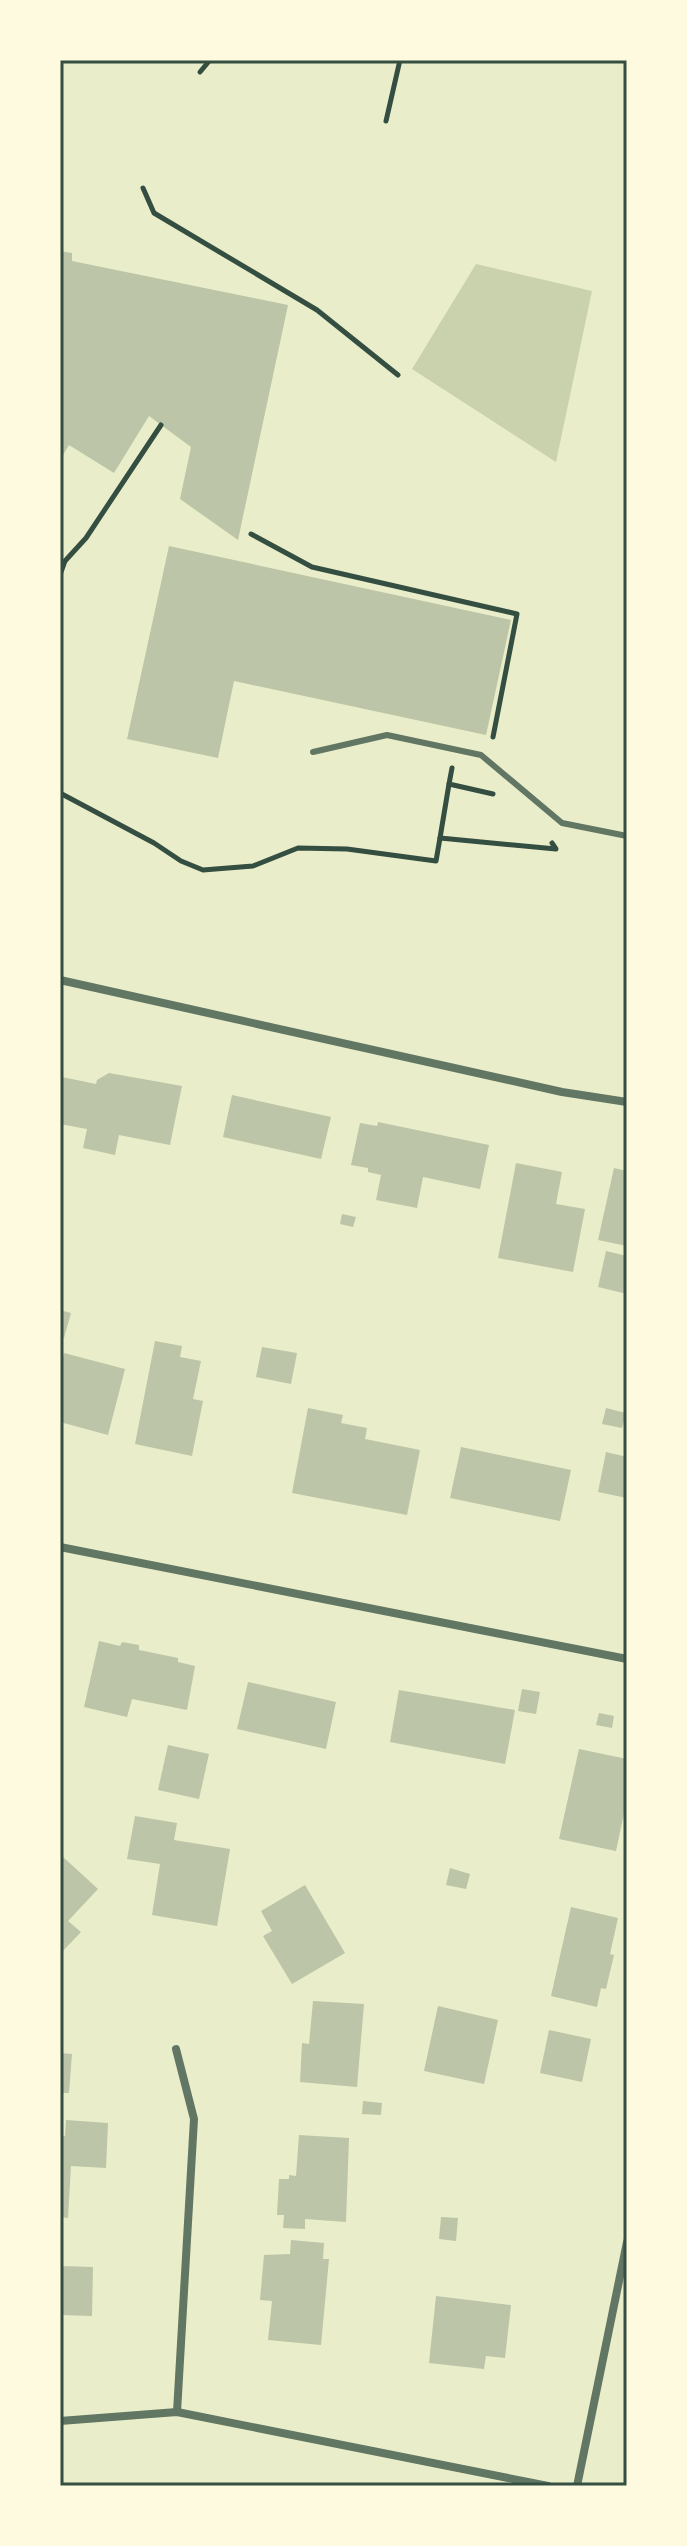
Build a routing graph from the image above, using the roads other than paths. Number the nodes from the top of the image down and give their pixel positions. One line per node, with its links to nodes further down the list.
1 (313, 752): 2 (lane)
2 (627, 836)
3 (60, 980): 4 (street)
4 (627, 1102)
5 (60, 1547): 6 (street)
6 (627, 1659)
7 (176, 2049): 9 (street)
8 (627, 2242): 12 (street)
9 (177, 2412): 10 (street); 11 (street)
10 (60, 2421)
11 (548, 2486)
12 (577, 2486)

